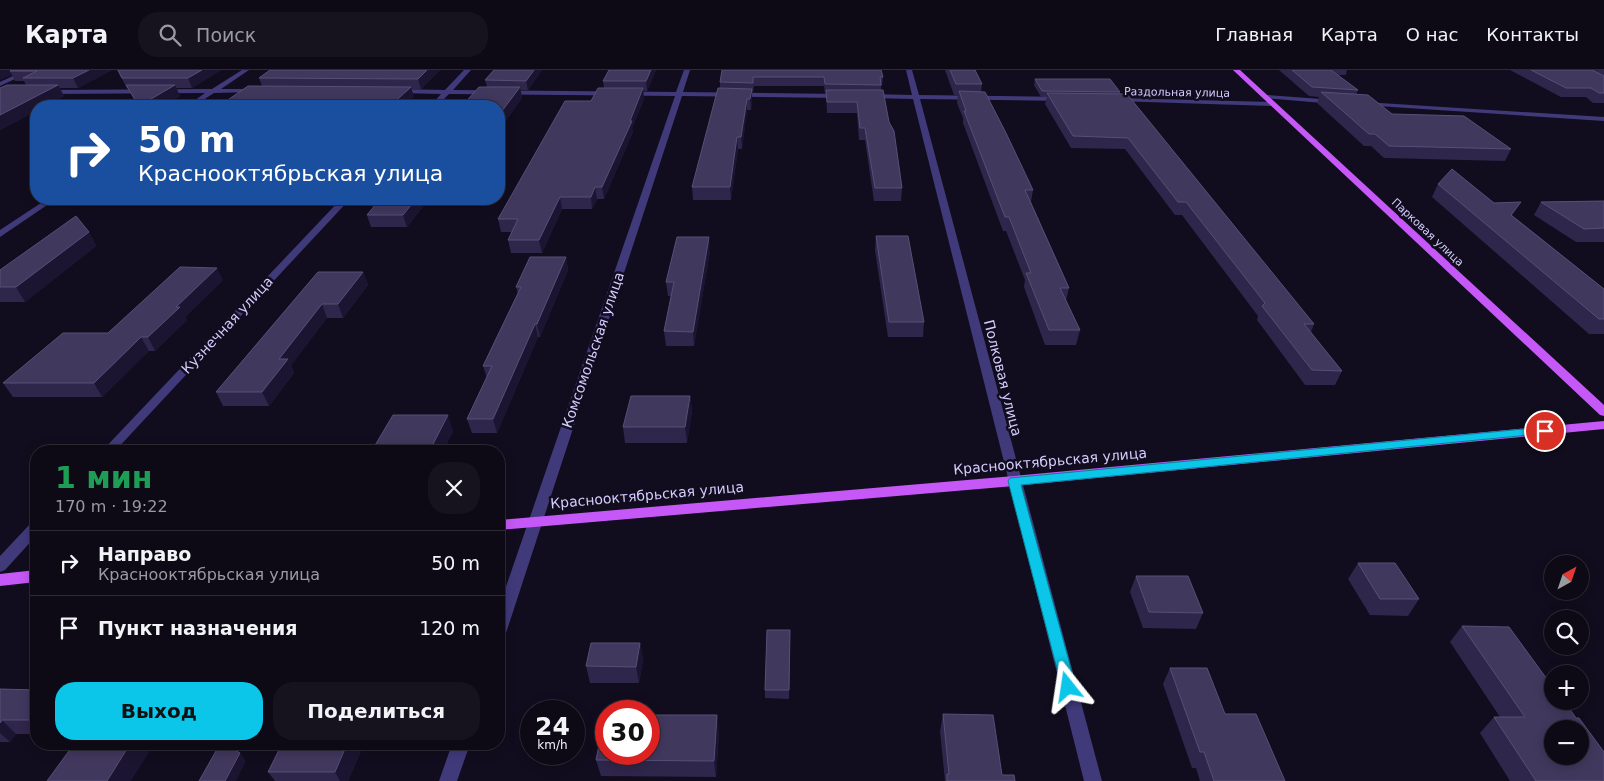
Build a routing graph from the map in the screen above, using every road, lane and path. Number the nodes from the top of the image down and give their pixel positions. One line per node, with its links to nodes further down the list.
1 (31, 70): 7 (street)
2 (246, 70): 12 (street)
3 (468, 70): 10 (street)
4 (687, 70): 13 (street, Комсомольская улица)
5 (909, 70): 16 (street, Полковая улица)
6 (1236, 70): 21 (main road, Парковая улица)
7 (0, 84)
8 (262, 91): 12 (street)
9 (389, 91): 10 (street)
10 (448, 91): 13 (street); 18 (street)
11 (39, 92): 12 (street)
12 (213, 92): 17 (street)
13 (679, 95): 14 (street); 32 (street, Комсомольская улица)
14 (846, 96)
15 (856, 96): 16 (street)
16 (915, 96): 19 (street); 31 (street, Полковая улица)
17 (200, 100)
18 (439, 100)
19 (1074, 100)
20 (1104, 100): 21 (street, Раздольная улица)
21 (1270, 100): 22 (street, Раздольная улица); 28 (main road, Парковая улица)
22 (1344, 102)
23 (1353, 103): 24 (street)
24 (1604, 118)
25 (43, 205): 27 (street)
26 (340, 205): 30 (street, Кузнечная улица)
27 (0, 234)
28 (1604, 412)
29 (1604, 425): 31 (main road, Краснооктябрьская улица)
30 (114, 445)
31 (1014, 481): 32 (main road, Краснооктябрьская улица); 41 (street, Полковая улица)
32 (535, 521): 33 (main road, Краснооктябрьская улица); 38 (street, Комсомольская улица)
33 (505, 524)
34 (30, 534): 35 (street)
35 (0, 566)
36 (30, 577): 37 (main road)
37 (0, 580)
38 (505, 612)
39 (459, 750): 40 (street)
40 (448, 781)
41 (1093, 781)

